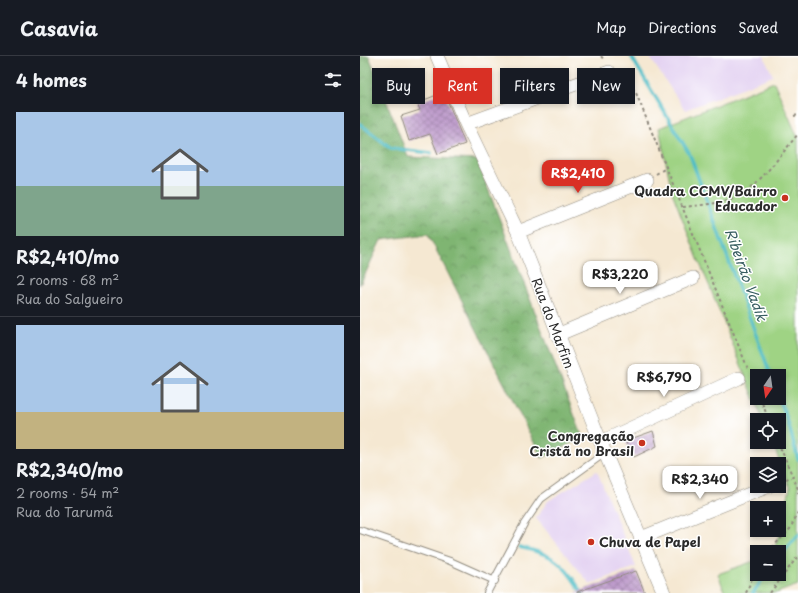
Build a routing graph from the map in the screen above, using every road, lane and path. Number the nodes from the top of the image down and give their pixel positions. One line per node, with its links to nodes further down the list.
1 (437, 56): 8 (street, Rua do Marfim)
2 (602, 56): 3 (path)
3 (607, 68)
4 (577, 84): 8 (street)
5 (635, 92): 11 (path)
6 (798, 115): 7 (path)
7 (794, 116)
8 (466, 124): 12 (street, Rua do Marfim)
9 (798, 134): 11 (path)
10 (647, 180): 12 (street)
11 (682, 207): 15 (path)
12 (518, 232): 14 (street, Rua do Marfim)
13 (693, 278): 14 (street)
14 (558, 335): 17 (street, Rua do Marfim)
15 (750, 373)
16 (739, 378): 17 (street)
17 (603, 448): 25 (street, Rua do Marfim); 28 (lane)
18 (781, 449): 19 (path)
19 (792, 477): 20 (path); 22 (path)
20 (786, 479)
21 (752, 493): 25 (street)
22 (798, 494)
23 (798, 512): 26 (path)
24 (360, 530): 28 (lane)
25 (641, 538): 31 (street, Rua do Marfim)
26 (775, 545)
27 (798, 556): 33 (path)
28 (495, 581): 30 (lane)
29 (751, 581): 32 (path)
30 (487, 593)
31 (664, 593)
32 (746, 593)
33 (770, 593)

